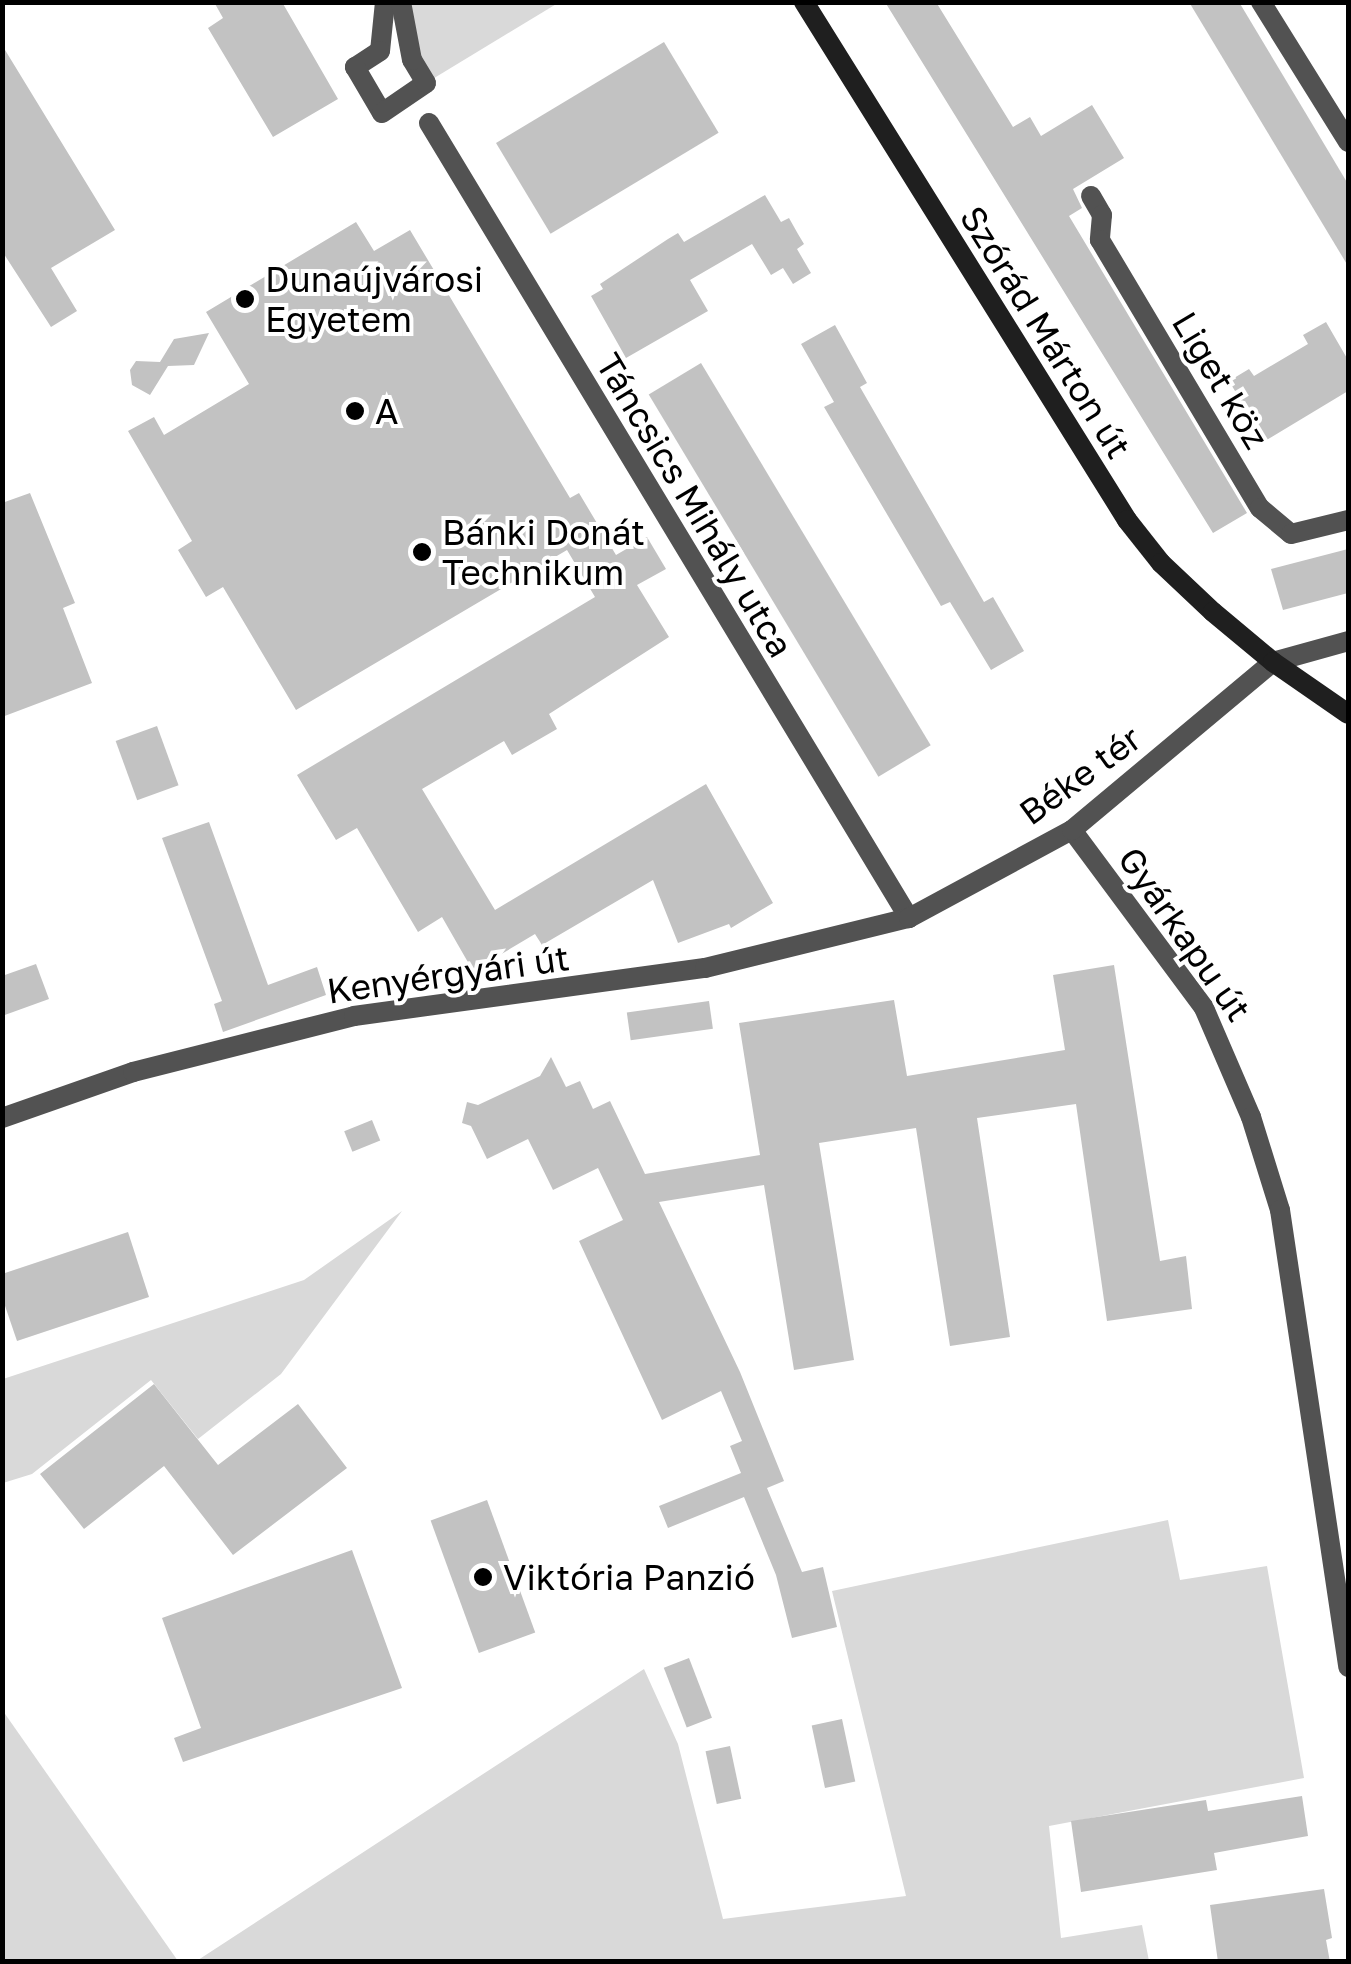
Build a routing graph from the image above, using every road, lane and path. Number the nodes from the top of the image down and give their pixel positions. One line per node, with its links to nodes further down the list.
1 (386, 2): 2 (street)
2 (400, 2)
3 (804, 2): 10 (street, Szórád Márton út)
4 (1261, 2): 6 (street)
5 (429, 123): 13 (street, Táncsics Mihály utca)
6 (1348, 142)
7 (1091, 196): 8 (street, Liget köz)
8 (1348, 520)
9 (1348, 641): 10 (street)
10 (1274, 662): 11 (street, Szórád Márton út); 12 (street, Béke tér)
11 (1348, 714)
12 (1072, 830): 13 (street, Béke tér); 15 (street, Gyárkapu út)
13 (909, 918): 14 (street, Kenyérgyári út)
14 (2, 1118)
15 (1348, 1667)

